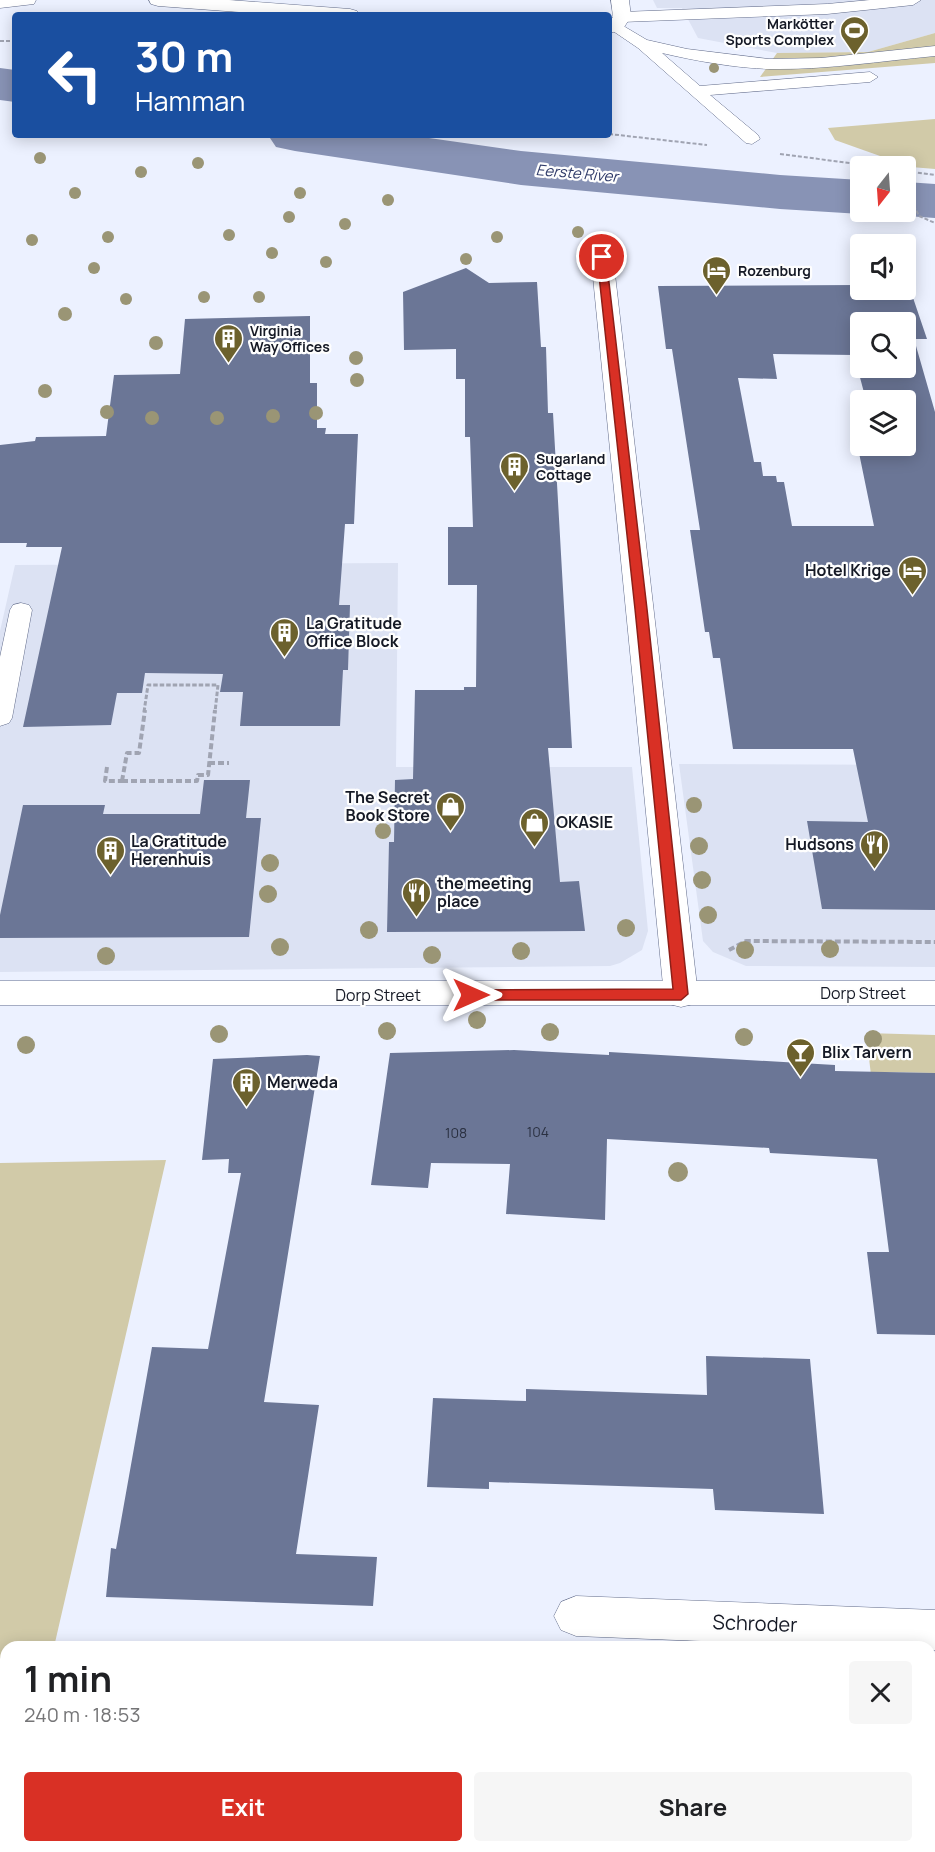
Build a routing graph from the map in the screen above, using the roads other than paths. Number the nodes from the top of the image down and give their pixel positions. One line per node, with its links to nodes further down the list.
1 (27, 0): 4 (street)
2 (158, 0): 5 (street)
3 (913, 0): 6 (lane)
4 (0, 2)
5 (312, 12)
6 (617, 18): 7 (lane)
7 (642, 44): 8 (lane); 10 (lane)
8 (935, 51)
9 (870, 77): 10 (lane)
10 (696, 91): 11 (lane)
11 (752, 139)
12 (602, 257): 17 (street)
13 (21, 610): 14 (lane)
14 (0, 718)
15 (0, 993): 17 (street, Dorp Street)
16 (935, 993): 17 (street, Dorp Street)
17 (681, 994)
18 (576, 1616): 19 (street, Schroder)
19 (935, 1630)

